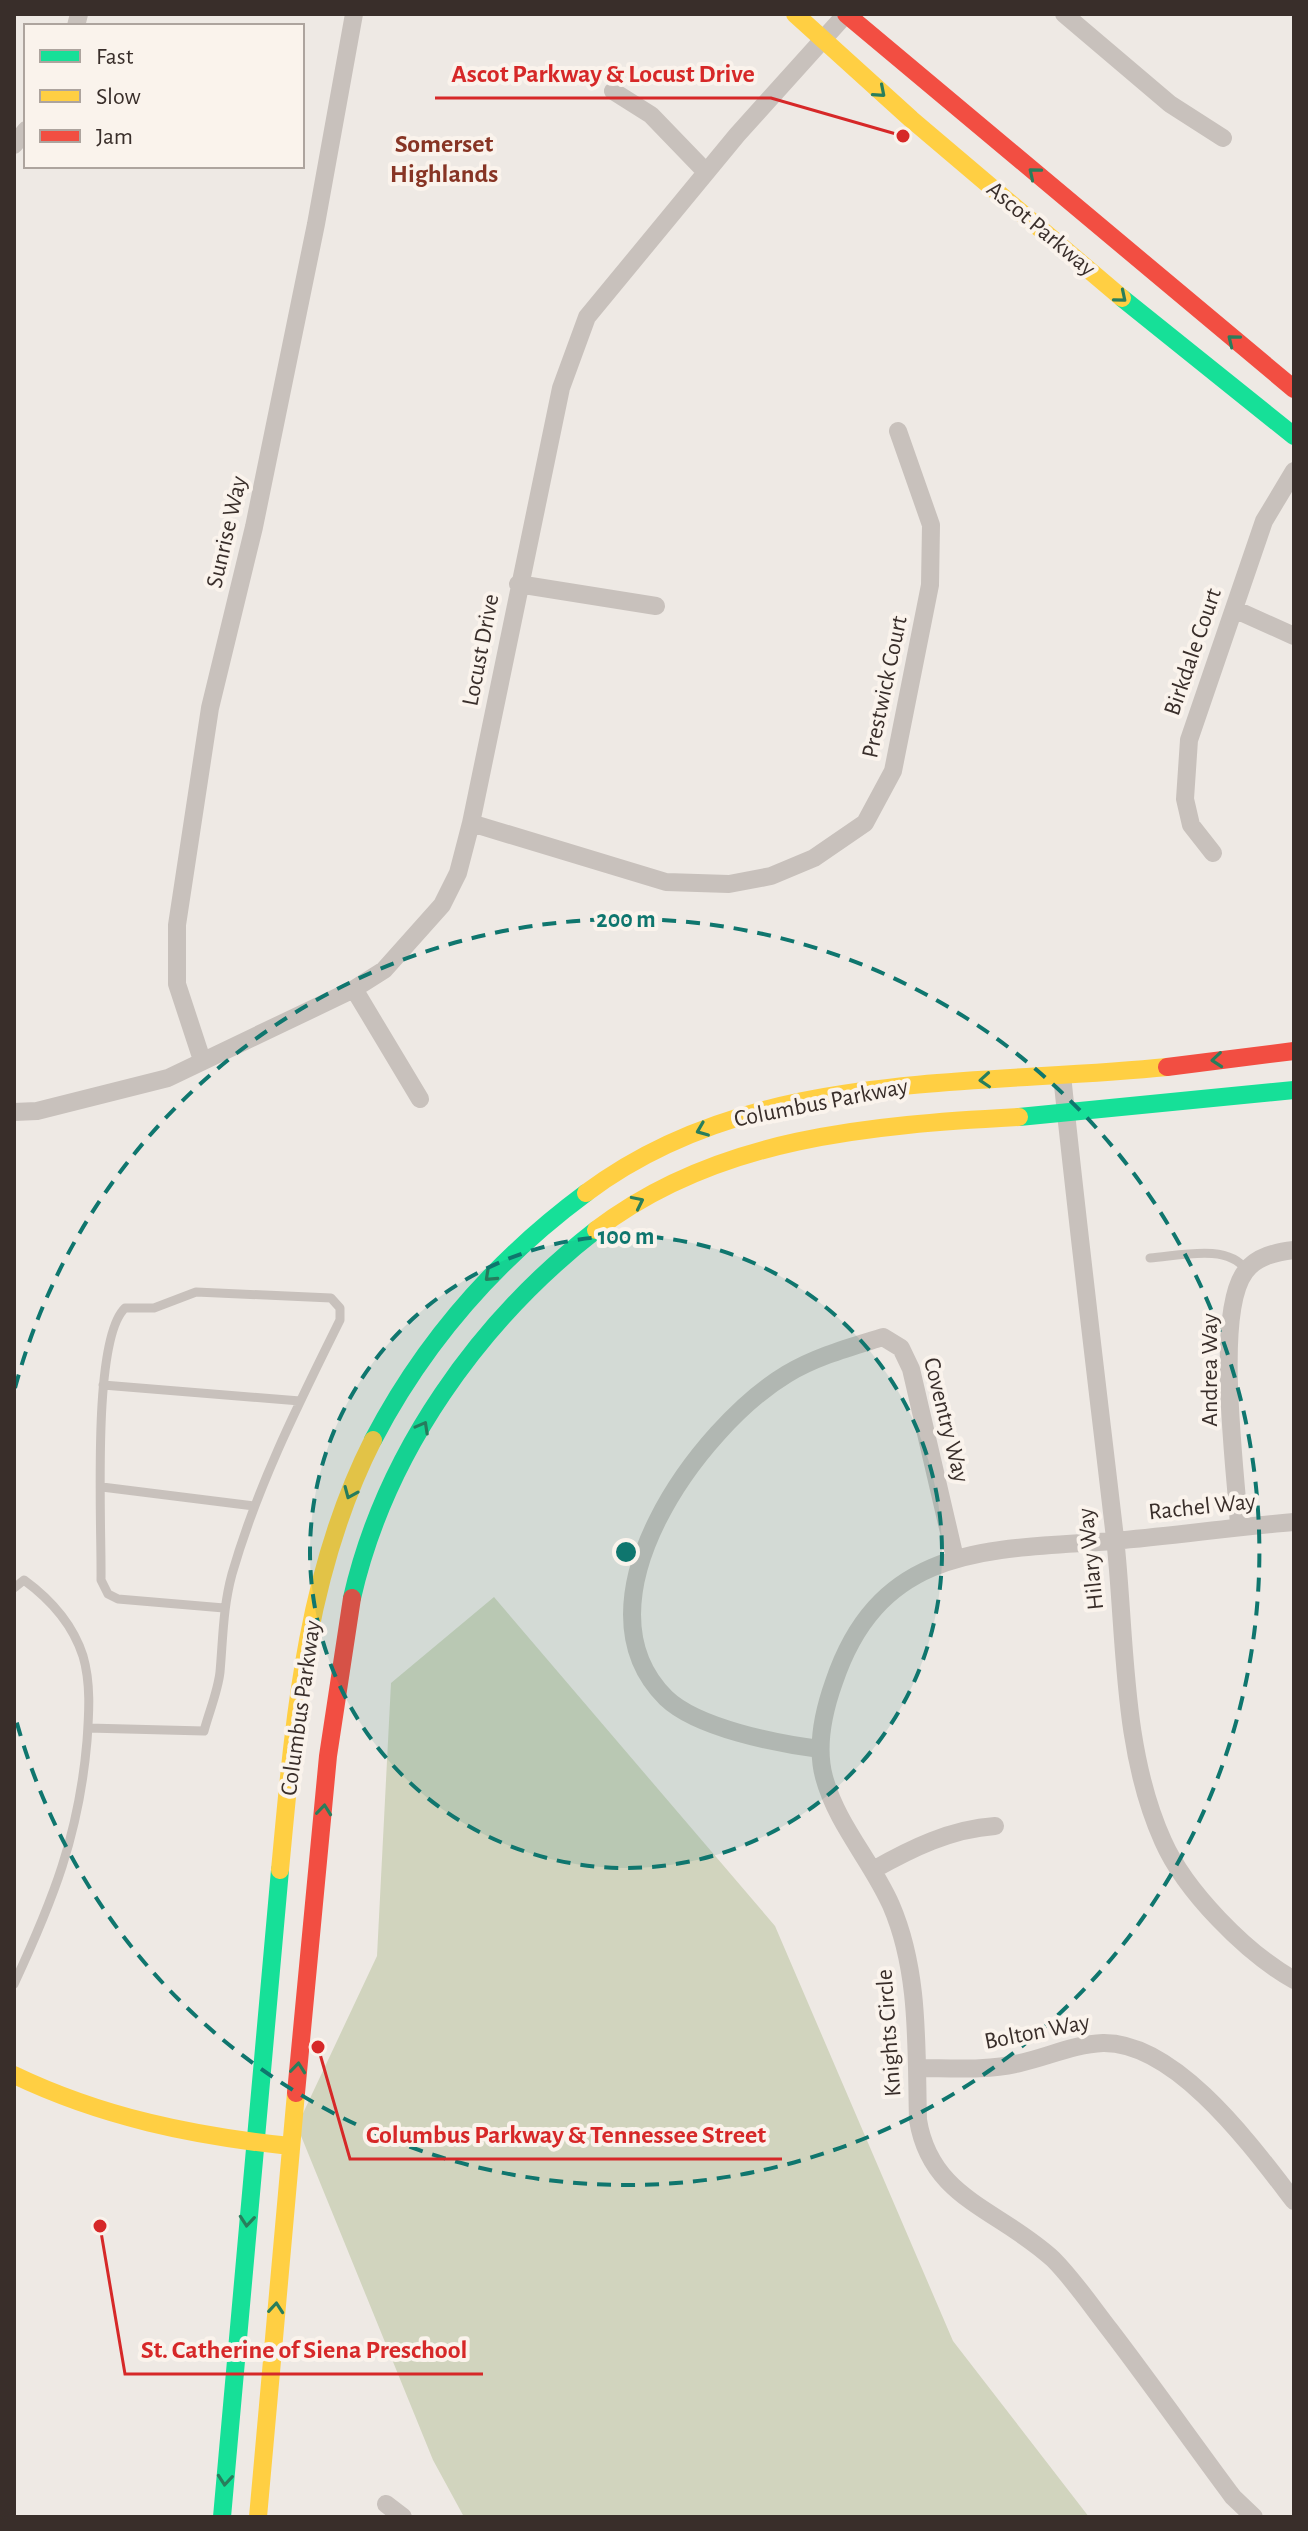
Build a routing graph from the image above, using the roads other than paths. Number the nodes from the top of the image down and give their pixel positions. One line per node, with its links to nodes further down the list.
1 (354, 14): 21 (street, Sunrise Way)
2 (795, 14): 5 (main road, Ascot Parkway)
3 (846, 14): 5 (street, Locust Drive); 9 (main road, Ascot Parkway, one-way to 3)
4 (1064, 14): 7 (street)
5 (821, 41): 8 (street, Locust Drive); 11 (main road, Ascot Parkway, one-way to 11)
6 (613, 91): 8 (street)
7 (1223, 138)
8 (706, 172): 13 (street, Locust Drive)
9 (1294, 389)
10 (898, 431): 17 (street, Prestwick Court)
11 (1294, 436)
12 (1294, 471): 15 (street, Birkdale Court)
13 (518, 584): 14 (street); 17 (street, Locust Drive)
14 (656, 606)
15 (1234, 609): 16 (street); 18 (street, Birkdale Court)
16 (1294, 636)
17 (471, 823): 19 (street, Locust Drive)
18 (1213, 853)
19 (354, 989): 21 (street, Locust Drive); 24 (street)
20 (1294, 1051): 22 (main road, Columbus Parkway, one-way to 22)
21 (202, 1060): 25 (street, Locust Drive)
22 (1062, 1075): 26 (street, Hilary Way); 48 (main road, Columbus Parkway, one-way to 48)
23 (1294, 1090): 26 (main road, Columbus Parkway)
24 (420, 1099)
25 (14, 1112)
26 (1066, 1114): 36 (street, Hilary Way); 49 (main road, Columbus Parkway, one-way to 26)
27 (1294, 1250): 29 (street)
28 (1150, 1258): 29 (lane)
29 (1246, 1270): 35 (street, Andrea Way)
30 (103, 1385): 31 (lane); 31 (lane); 32 (lane)
31 (300, 1401): 33 (lane)
32 (102, 1487): 33 (lane); 39 (lane)
33 (254, 1506): 39 (lane)
34 (1294, 1522): 35 (street, Rachel Way)
35 (1239, 1526): 36 (street, Rachel Way)
36 (1115, 1540): 37 (street, Knights Circle); 44 (street, Hilary Way)
37 (955, 1558): 41 (street, Knights Circle); 41 (street, Coventry Way)
38 (14, 1588): 40 (lane)
39 (224, 1608): 40 (lane)
40 (88, 1728): 45 (lane)
41 (820, 1749): 43 (street, Knights Circle)
42 (995, 1826): 43 (street)
43 (873, 1870): 46 (street, Knights Circle)
44 (1294, 1980)
45 (14, 1984)
46 (917, 2068): 50 (street, Bolton Way); 55 (street, Knights Circle)
47 (14, 2075): 48 (main road)
48 (254, 2143): 49 (main road); 52 (main road, Columbus Parkway, one-way to 52)
49 (290, 2146): 53 (main road, Columbus Parkway, one-way to 49)
50 (1294, 2201)
51 (386, 2504): 54 (street)
52 (222, 2517)
53 (258, 2517)
54 (403, 2517)
55 (1254, 2517)

